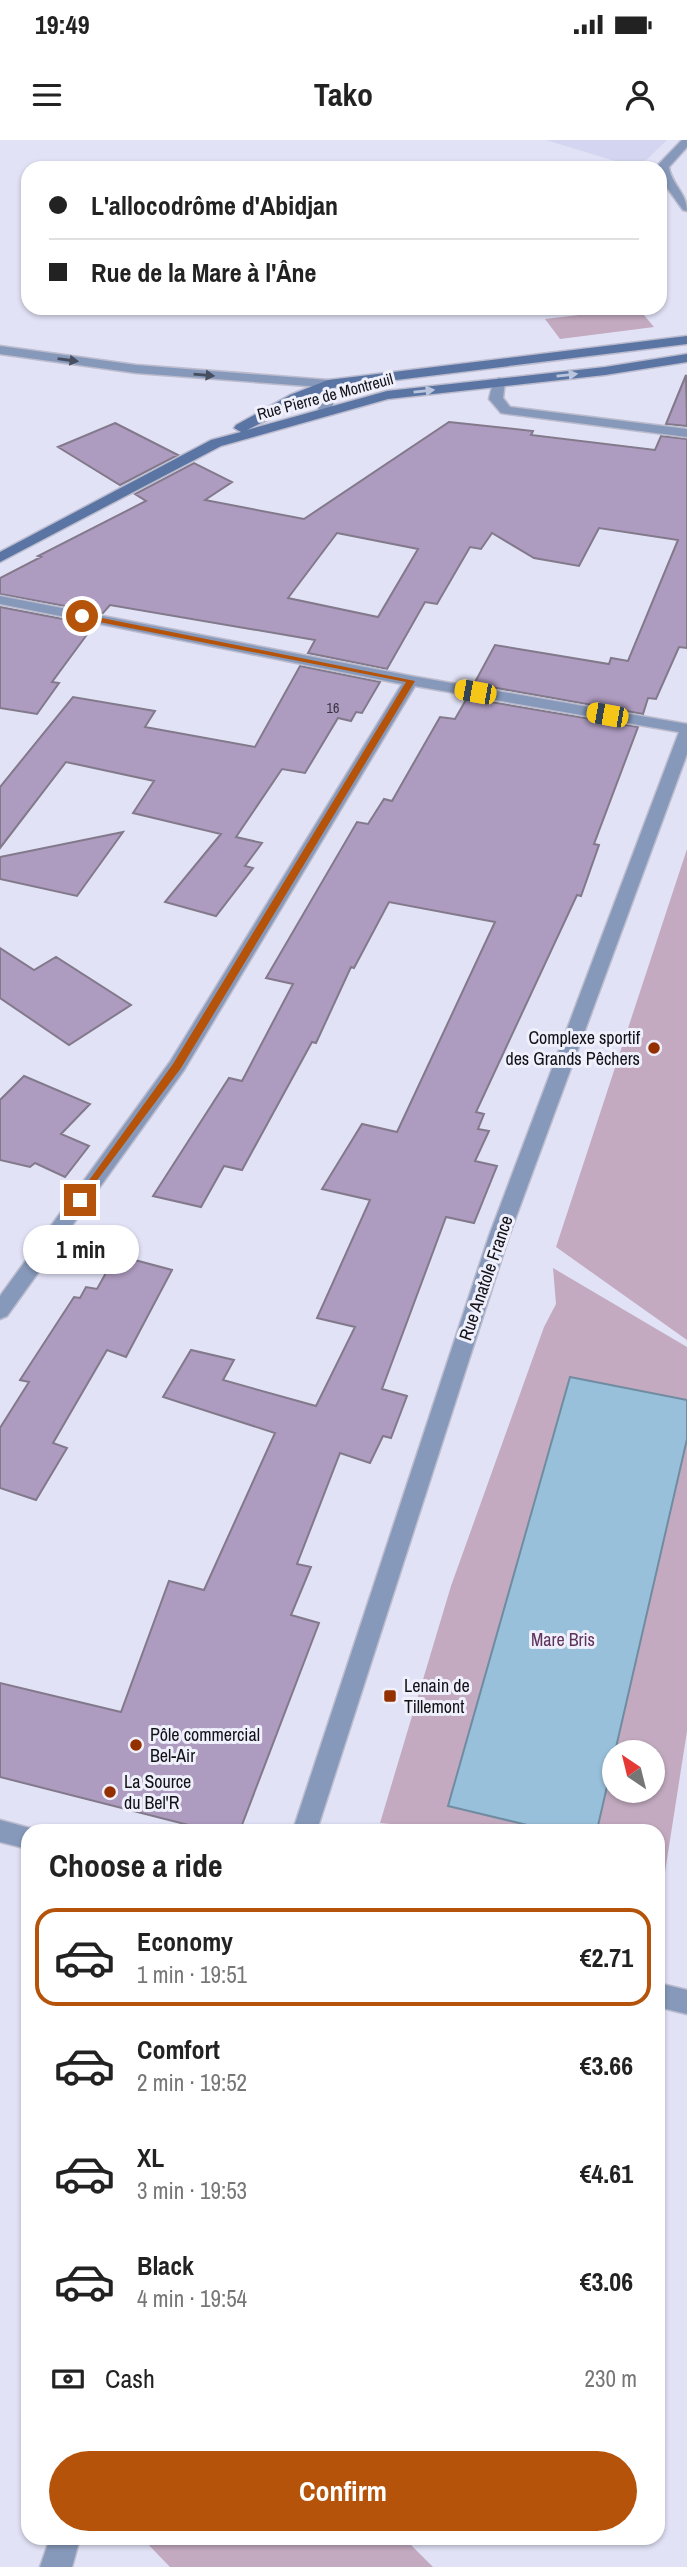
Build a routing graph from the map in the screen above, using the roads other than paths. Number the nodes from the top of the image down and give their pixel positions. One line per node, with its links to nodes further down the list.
1 (687, 141): 2 (street)
2 (667, 162)
3 (667, 180): 4 (street)
4 (687, 208)
5 (687, 340): 9 (main road, Rue Pierre de Montreuil)
6 (0, 350): 9 (street, one-way to 9)
7 (687, 358): 8 (main road, Rue Pierre de Montreuil, one-way to 7)
8 (499, 382): 10 (main road, Rue Pierre de Montreuil, one-way to 8); 11 (street)
9 (328, 384): 10 (street); 12 (main road, Rue Pierre de Montreuil)
10 (326, 412): 12 (main road, Rue Pierre de Montreuil)
11 (687, 433)
12 (216, 443): 13 (main road, Rue Pierre de Montreuil)
13 (0, 558)
14 (0, 600): 15 (street)
15 (411, 681): 16 (street); 17 (street)
16 (687, 731): 18 (street, Rue Anatole France)
17 (0, 1311)
18 (306, 1824)
19 (0, 1831): 20 (street)
20 (21, 1836)
21 (665, 1997): 22 (street)
22 (687, 2002)
23 (63, 2545): 24 (street)
24 (56, 2567)

